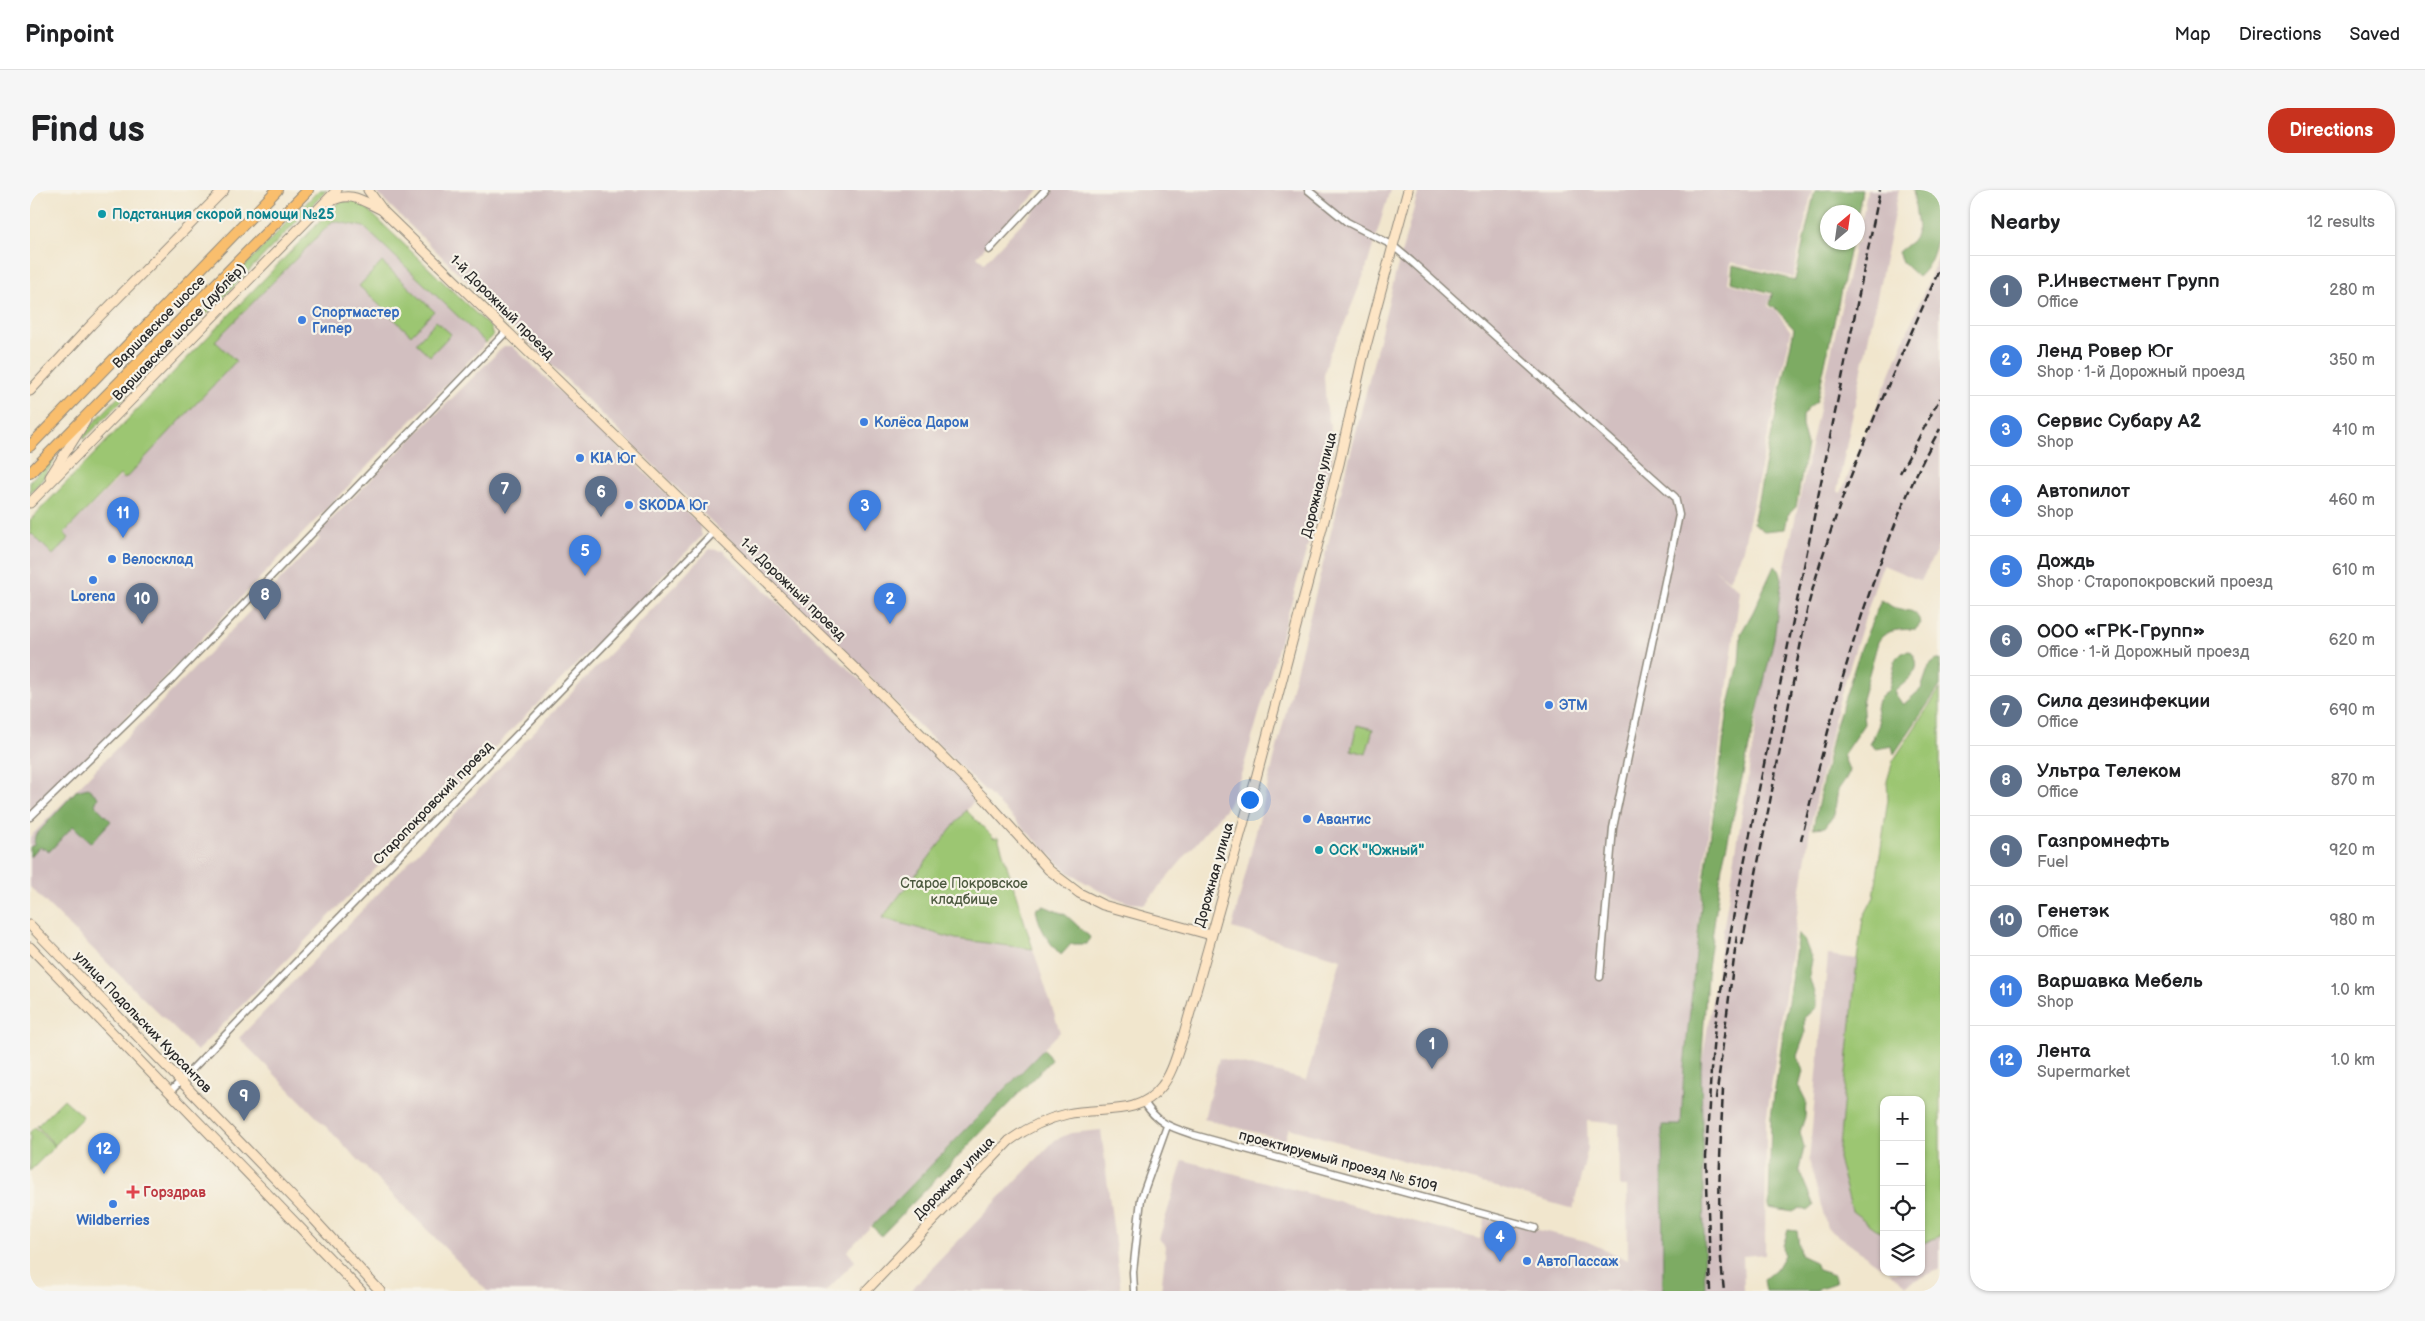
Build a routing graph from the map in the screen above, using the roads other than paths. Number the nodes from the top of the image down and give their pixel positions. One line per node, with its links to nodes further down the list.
1 (224, 190): 14 (main road)
2 (277, 190): 16 (main road, Варшавское шоссе)
3 (308, 190): 15 (main road, Варшавское шоссе)
4 (337, 190): 9 (main road, Варшавское шоссе (дублёр))
5 (368, 190): 10 (main road)
6 (1045, 190): 12 (street)
7 (1308, 190): 11 (street)
8 (1408, 190): 11 (main road, Дорожная улица)
9 (316, 212): 10 (main road); 18 (main road, Варшавское шоссе (дублёр))
10 (384, 212): 13 (main road, 1-й Дорожный проезд)
11 (1392, 245): 23 (main road, Дорожная улица); 25 (street)
12 (988, 250)
13 (506, 332): 20 (main road, 1-й Дорожный проезд); 21 (street)
14 (30, 391)
15 (93, 408): 17 (main road, Варшавское шоссе); 18 (main road)
16 (30, 446)
17 (30, 473)
18 (40, 492): 19 (main road)
19 (30, 503)
20 (714, 532): 23 (main road, 1-й Дорожный проезд); 26 (street, Старопокровский проезд)
21 (30, 817)
22 (30, 925): 26 (main road, улица Подольских Курсантов)
23 (1211, 935): 28 (main road, Дорожная улица)
24 (30, 947): 27 (main road, улица Подольских Курсантов)
25 (1600, 977)
26 (180, 1081): 27 (street, Старопокровский проезд); 32 (main road, улица Подольских Курсантов)
27 (170, 1092): 31 (main road, улица Подольских Курсантов)
28 (1144, 1102): 29 (street, проектируемый проезд № 5109); 33 (main road, Дорожная улица)
29 (1167, 1126): 30 (street, проектируемый проезд № 5109); 34 (street)
30 (1535, 1228)
31 (361, 1291)
32 (380, 1291)
33 (866, 1291)
34 (1134, 1291)

